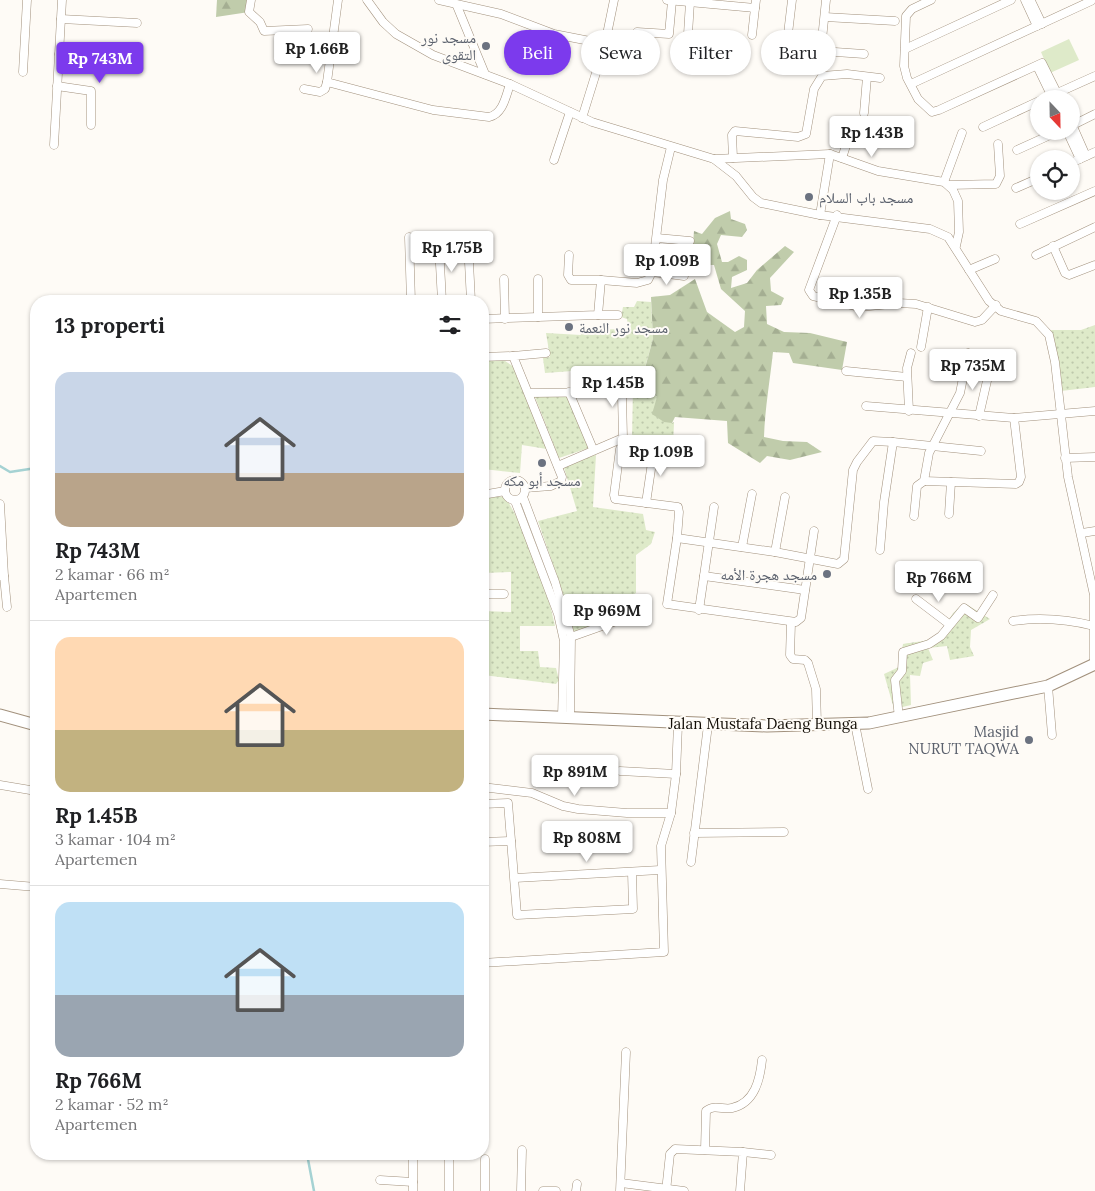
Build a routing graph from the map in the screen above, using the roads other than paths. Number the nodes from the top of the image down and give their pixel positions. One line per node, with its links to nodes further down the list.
1 (26, 0): 38 (street)
2 (62, 0): 21 (street)
3 (252, 0): 25 (street)
4 (338, 0): 44 (street)
5 (367, 0): 39 (street)
6 (439, 0): 19 (street)
7 (614, 0): 26 (street)
8 (667, 0): 9 (street)
9 (672, 0): 17 (street); 30 (street)
10 (792, 0): 28 (street)
11 (826, 0): 20 (street)
12 (931, 0): 33 (street)
13 (1010, 0): 33 (street)
14 (1025, 0): 24 (street)
15 (1031, 0): 24 (street)
16 (1091, 1): 24 (street)
17 (690, 2): 18 (street); 27 (street)
18 (755, 4): 31 (street)
19 (457, 6): 32 (street); 39 (street)
20 (824, 17): 22 (street); 29 (street)
21 (61, 19): 23 (street); 35 (street)
22 (895, 22)
23 (137, 24)
24 (1039, 25): 46 (street)
25 (308, 30)
26 (608, 30)
27 (688, 30)
28 (789, 30)
29 (823, 30)
30 (660, 33)
31 (752, 35)
32 (581, 39)
33 (905, 49): 46 (street)
34 (836, 52): 36 (street)
35 (59, 54): 37 (street); 47 (street)
36 (864, 54)
37 (88, 56)
38 (23, 72)
39 (484, 74): 45 (street)
40 (595, 75): 55 (street)
41 (1095, 76): 50 (street)
42 (867, 77): 43 (street); 53 (street); 70 (street)
43 (880, 78)
44 (327, 82): 45 (street); 48 (street)
45 (510, 84): 52 (street)
46 (911, 84): 49 (street)
47 (57, 86): 57 (street); 64 (street)
48 (304, 89)
49 (1050, 90)
50 (1067, 90)
51 (1030, 105): 59 (street)
52 (570, 112): 55 (street); 74 (street)
53 (864, 113)
54 (1095, 114): 56 (street)
55 (582, 118): 65 (street)
56 (1080, 121)
57 (91, 125)
58 (852, 127): 71 (street)
59 (984, 127)
60 (962, 133): 76 (street)
61 (1039, 140): 66 (street)
62 (1076, 140): 69 (street)
63 (998, 144): 76 (street)
64 (54, 145)
65 (671, 147): 73 (street); 84 (street)
66 (1017, 150)
67 (1095, 152): 69 (street)
68 (830, 154): 70 (street); 71 (street); 79 (street)
69 (1083, 157): 72 (street)
70 (733, 158): 73 (street)
71 (842, 158): 76 (street)
72 (1080, 158)
73 (714, 159): 79 (street)
74 (554, 160)
75 (1030, 182): 77 (street)
76 (946, 183): 88 (street)
77 (1016, 188)
78 (1094, 192): 81 (street)
79 (820, 214): 80 (street)
80 (836, 216): 88 (street); 104 (street)
81 (1020, 224)
82 (1095, 227): 89 (street)
83 (409, 238): 100 (street)
84 (657, 238): 85 (street); 95 (street)
85 (690, 241)
86 (468, 243): 102 (street)
87 (439, 246): 101 (street)
88 (956, 246): 94 (street)
89 (1054, 246): 91 (street); 93 (street)
90 (569, 255): 99 (street)
91 (1036, 255)
92 (995, 259): 94 (street)
93 (1095, 265)
94 (969, 270): 103 (street)
95 (652, 272): 96 (street); 99 (street)
96 (684, 276)
97 (504, 279): 109 (street)
98 (538, 280): 107 (street)
99 (601, 280): 105 (street)
100 (412, 295)
101 (442, 295)
102 (471, 295)
103 (996, 305): 104 (street); 125 (street)
104 (928, 307): 110 (street)
105 (598, 315): 106 (street); 107 (street)
106 (618, 315)
107 (538, 317): 109 (street)
108 (489, 319): 109 (street)
109 (505, 319)
110 (921, 347)
111 (546, 353): 114 (street)
112 (911, 353): 118 (street)
113 (968, 353): 124 (street)
114 (513, 356): 115 (street); 120 (street)
115 (489, 357)
116 (846, 370): 118 (street)
117 (988, 372): 126 (street)
118 (907, 377): 122 (street)
119 (570, 392): 120 (street); 131 (street); 131 (street)
120 (530, 393): 136 (street)
121 (866, 406): 122 (street)
122 (908, 411): 124 (street)
123 (1095, 411): 125 (street)
124 (949, 414): 126 (street); 130 (street)
125 (1060, 414): 127 (street); 135 (street)
126 (979, 416): 127 (street)
127 (1014, 418): 138 (street)
128 (893, 442): 130 (street); 156 (street); 158 (street)
129 (654, 448): 145 (street)
130 (933, 448): 133 (street); 137 (street)
131 (594, 449): 136 (street)
132 (620, 449): 145 (street)
133 (981, 451)
134 (1095, 457): 135 (street)
135 (1065, 458): 152 (street)
136 (558, 466): 139 (street)
137 (924, 481): 138 (street); 149 (street)
138 (951, 482): 148 (street)
139 (525, 488): 140 (street); 144 (street)
140 (505, 491): 141 (street); 144 (street)
141 (489, 494)
142 (752, 494): 155 (street)
143 (785, 497): 157 (street)
144 (519, 499): 173 (street); 176 (street)
145 (646, 503): 153 (street)
146 (0, 504): 159 (street)
147 (714, 507): 154 (street)
148 (949, 514)
149 (914, 516)
150 (814, 531): 158 (street)
151 (1095, 531): 152 (street)
152 (1082, 533): 172 (street)
153 (676, 538): 154 (street); 167 (street)
154 (709, 542): 155 (street); 160 (street)
155 (742, 547): 157 (street)
156 (880, 550)
157 (775, 552): 158 (street)
158 (811, 558): 161 (street)
159 (2, 576): 166 (street)
160 (704, 576): 161 (street); 167 (street)
161 (805, 590): 170 (street)
162 (489, 594): 163 (street)
163 (504, 594)
164 (993, 595): 171 (street)
165 (916, 600): 171 (street)
166 (7, 607)
167 (699, 610): 170 (street)
168 (636, 614): 173 (street)
169 (1012, 621): 172 (street)
170 (791, 623): 184 (street)
171 (949, 624): 180 (street)
172 (1094, 626): 174 (street)
173 (571, 637): 176 (street)
174 (1095, 664): 175 (main road, Jalan Mustafa Daeng Bunga)
175 (1048, 686): 180 (main road, Jalan Mustafa Daeng Bunga); 186 (street)
176 (567, 698): 179 (street)
177 (0, 714): 181 (main road)
178 (489, 714): 179 (main road, Jalan Mustafa Daeng Bunga)
179 (566, 718): 182 (main road, Jalan Mustafa Daeng Bunga)
180 (899, 718): 185 (main road, Jalan Mustafa Daeng Bunga)
181 (30, 723)
182 (678, 724): 183 (main road, Jalan Mustafa Daeng Bunga); 188 (street)
183 (708, 724): 184 (main road, Jalan Mustafa Daeng Bunga); 196 (street)
184 (817, 724): 185 (main road, Jalan Mustafa Daeng Bunga)
185 (855, 724): 191 (street)
186 (1052, 735)
187 (620, 771): 188 (street)
188 (676, 774): 194 (street)
189 (0, 785): 192 (street)
190 (489, 788): 194 (street)
191 (868, 789)
192 (30, 790)
193 (489, 804): 197 (street)
194 (671, 813): 200 (street)
195 (784, 832): 196 (street)
196 (694, 833): 199 (street)
197 (511, 841): 198 (street); 202 (street)
198 (489, 842)
199 (691, 862)
200 (660, 870): 201 (street); 205 (street)
201 (632, 872): 202 (street); 202 (street)
202 (515, 878)
203 (0, 884): 204 (street)
204 (30, 886)
205 (489, 963)
206 (626, 1052): 217 (street)
207 (762, 1060): 209 (street)
208 (522, 1150): 223 (street)
209 (705, 1150): 210 (street); 219 (street)
210 (743, 1152): 211 (street); 226 (street)
211 (771, 1156)
212 (413, 1160): 216 (street)
213 (449, 1160): 221 (street)
214 (485, 1160): 222 (street)
215 (380, 1180): 216 (street)
216 (413, 1182): 220 (street)
217 (620, 1187): 219 (street)
218 (543, 1190): 224 (street)
219 (666, 1190): 225 (street)
220 (413, 1191)
221 (449, 1191)
222 (485, 1191)
223 (521, 1191)
224 (556, 1191)
225 (684, 1191)
226 (740, 1191)

